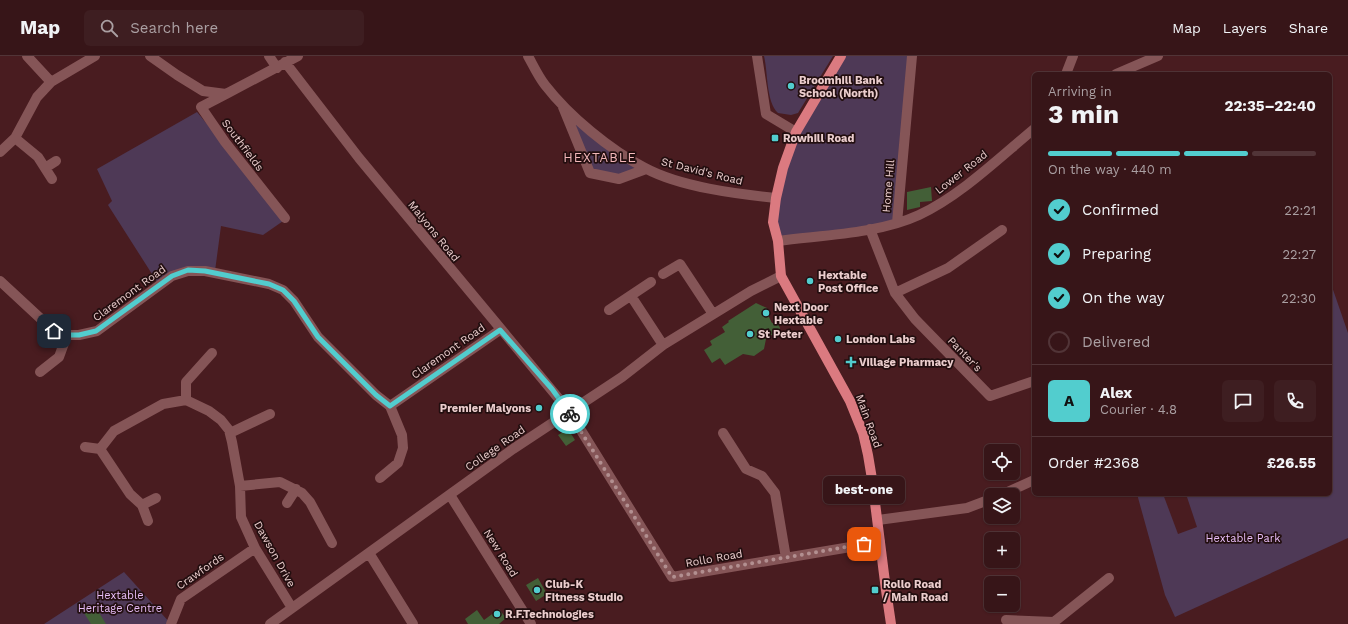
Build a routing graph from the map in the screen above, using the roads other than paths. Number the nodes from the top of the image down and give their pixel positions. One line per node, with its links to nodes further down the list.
1 (27, 56): 15 (street)
2 (95, 56): 15 (street)
3 (150, 56): 16 (street)
4 (269, 56): 12 (street, Malyons Road)
5 (298, 56): 12 (street)
6 (528, 56): 17 (street, St David's Road)
7 (757, 56): 19 (street)
8 (841, 56): 19 (main road, Main Road)
9 (912, 56): 28 (street, Home Hill)
10 (1073, 56): 13 (street)
11 (1158, 56): 14 (street)
12 (281, 65): 16 (street); 40 (street, Malyons Road)
13 (1067, 72)
14 (1121, 72)
15 (51, 82): 20 (street)
16 (226, 94): 27 (street, Southfields)
17 (562, 104): 24 (street, St David's Road); 24 (street, St David's Road)
18 (1032, 131): 28 (street, Lower Road)
19 (796, 132): 26 (main road, Main Road)
20 (15, 138): 21 (street); 23 (street)
21 (0, 152)
22 (56, 161): 23 (street)
23 (45, 168): 25 (street)
24 (646, 169): 26 (street, St David's Road)
25 (52, 179)
26 (776, 198): 31 (main road, Main Road)
27 (285, 218)
28 (897, 223): 29 (street, Home Hill)
29 (870, 229): 31 (street, Home Hill); 36 (street, Panter's)
30 (1002, 230): 36 (street)
31 (778, 241): 33 (main road, Main Road)
32 (663, 274): 39 (street)
33 (781, 276): 39 (street, College Road); 64 (main road, Main Road)
34 (0, 281): 41 (street)
35 (651, 282): 37 (street)
36 (895, 293): 45 (street, Panter's)
37 (631, 296): 38 (street); 42 (street)
38 (609, 310)
39 (713, 314): 42 (street, College Road)
40 (500, 330): 47 (street, Claremont Road); 48 (street, Malyons Road)
41 (67, 335): 44 (street); 47 (street, Claremont Road)
42 (663, 345): 48 (street, College Road)
43 (212, 353): 46 (street)
44 (40, 372)
45 (1032, 382)
46 (186, 400): 50 (street, Dawson Drive); 53 (street)
47 (390, 406): 54 (street, Claremont Road)
48 (569, 411): 59 (street, College Road); 70 (street, Rollo Road)
49 (270, 414): 50 (street)
50 (230, 433): 56 (street, Dawson Drive)
51 (723, 433): 70 (street)
52 (85, 447): 53 (street)
53 (100, 449): 63 (street)
54 (380, 478)
55 (1032, 481): 57 (street)
56 (240, 486): 58 (street); 68 (street, Dawson Drive)
57 (1016, 488)
58 (296, 489): 62 (street); 67 (street)
59 (450, 495): 69 (street, College Road); 78 (street, New Road)
60 (156, 498): 63 (street)
61 (984, 502): 64 (street)
62 (287, 504)
63 (142, 505): 65 (street)
64 (878, 520): 66 (main road, Main Road)
65 (148, 521)
66 (880, 542): 70 (street, Rollo Road); 79 (main road, Main Road)
67 (332, 543)
68 (255, 548): 72 (street, Dawson Drive); 75 (street, Crawfords)
69 (369, 553): 72 (street, College Road); 77 (street)
70 (786, 558)
71 (1109, 578): 74 (street)
72 (292, 608): 76 (street, College Road)
73 (1006, 620): 74 (street)
74 (1054, 623)
75 (171, 624)
76 (270, 624)
77 (413, 624)
78 (531, 624)
79 (891, 624)

